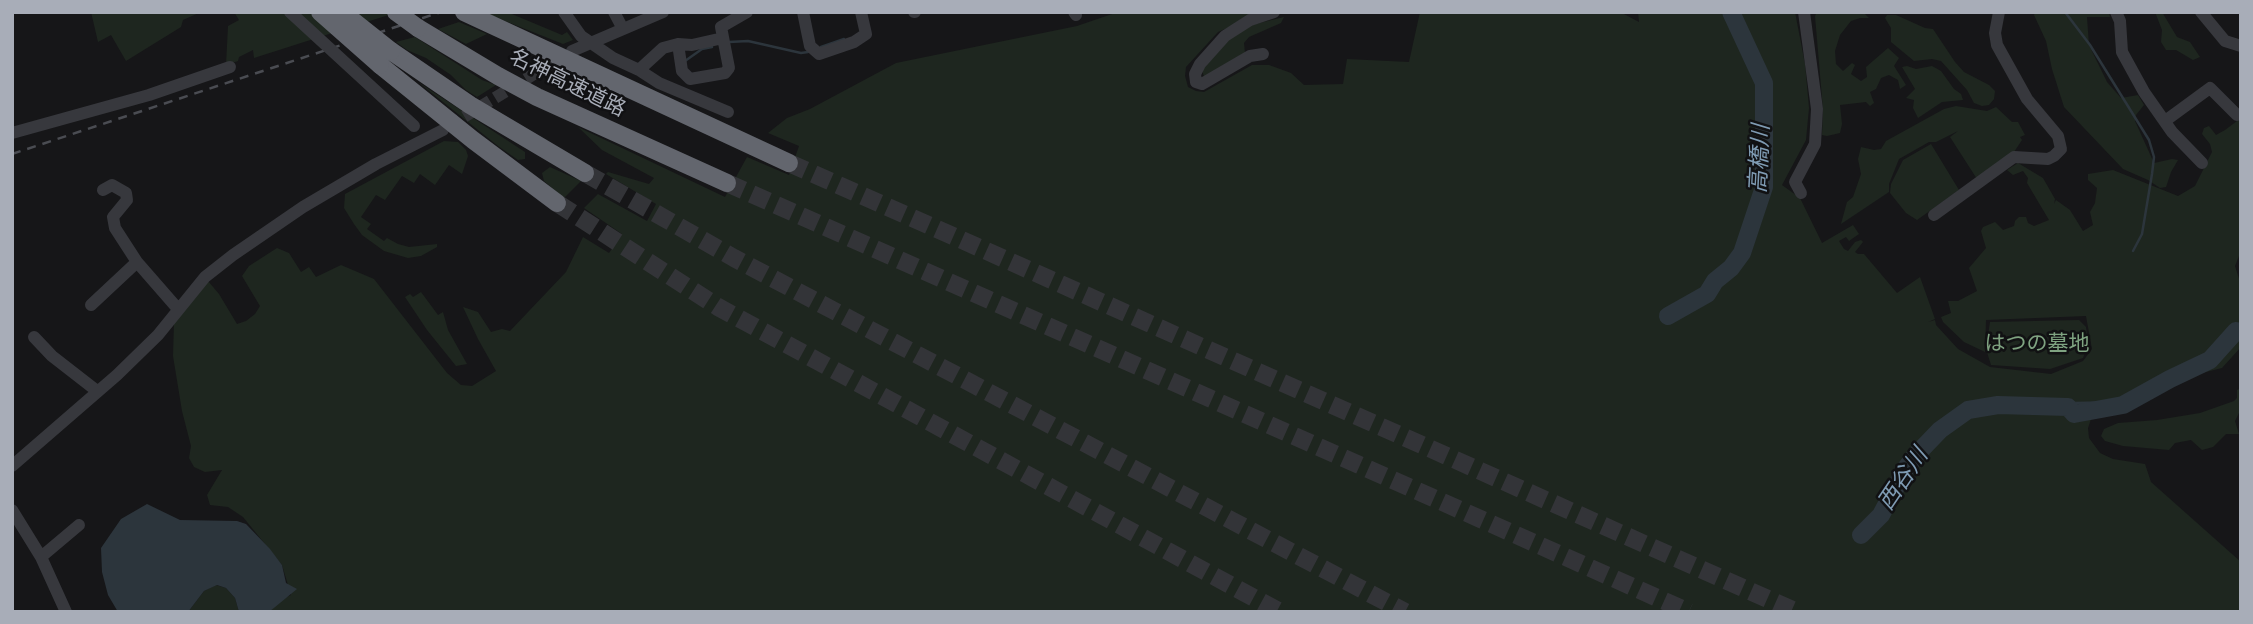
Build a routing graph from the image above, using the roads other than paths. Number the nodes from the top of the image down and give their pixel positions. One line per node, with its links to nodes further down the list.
1 (290, 12): 32 (street, bridge)
2 (320, 12): 24 (highway, bridge)
3 (342, 12): 24 (highway, bridge)
4 (396, 12): 36 (highway, 名神高速道路, bridge)
5 (564, 12): 19 (street)
6 (614, 12): 17 (street)
7 (747, 12): 18 (street)
8 (803, 12): 9 (street)
9 (861, 12)
10 (1274, 12): 23 (street)
11 (1804, 12): 38 (street)
12 (1998, 12): 40 (street)
13 (2116, 12): 29 (street)
14 (2201, 12): 21 (street)
15 (662, 13): 17 (street)
16 (469, 15): 33 (highway, 名神高速道路)
17 (623, 29): 19 (street)
18 (723, 38): 20 (street); 20 (street)
19 (590, 42): 22 (street); 26 (street)
20 (678, 44): 26 (street)
21 (2241, 46)
22 (572, 51)
23 (1263, 54)
24 (385, 58): 35 (highway); 39 (highway)
25 (230, 67): 31 (street)
26 (639, 70): 27 (street)
27 (728, 112)
28 (2237, 115): 29 (street)
29 (2165, 121): 34 (street)
30 (443, 130): 32 (street)
31 (12, 133)
32 (427, 138): 43 (street)
33 (789, 163)
34 (2202, 163)
35 (585, 173)
36 (727, 183)
37 (103, 190): 41 (street)
38 (1801, 193)
39 (557, 203)
40 (1934, 215)
41 (137, 262): 42 (street); 43 (street)
42 (91, 305)
43 (178, 309): 45 (street)
44 (34, 337): 45 (street)
45 (97, 391): 46 (street)
46 (12, 466)
47 (12, 510): 49 (street)
48 (79, 525): 49 (street)
49 (41, 557): 50 (street)
50 (66, 612)

